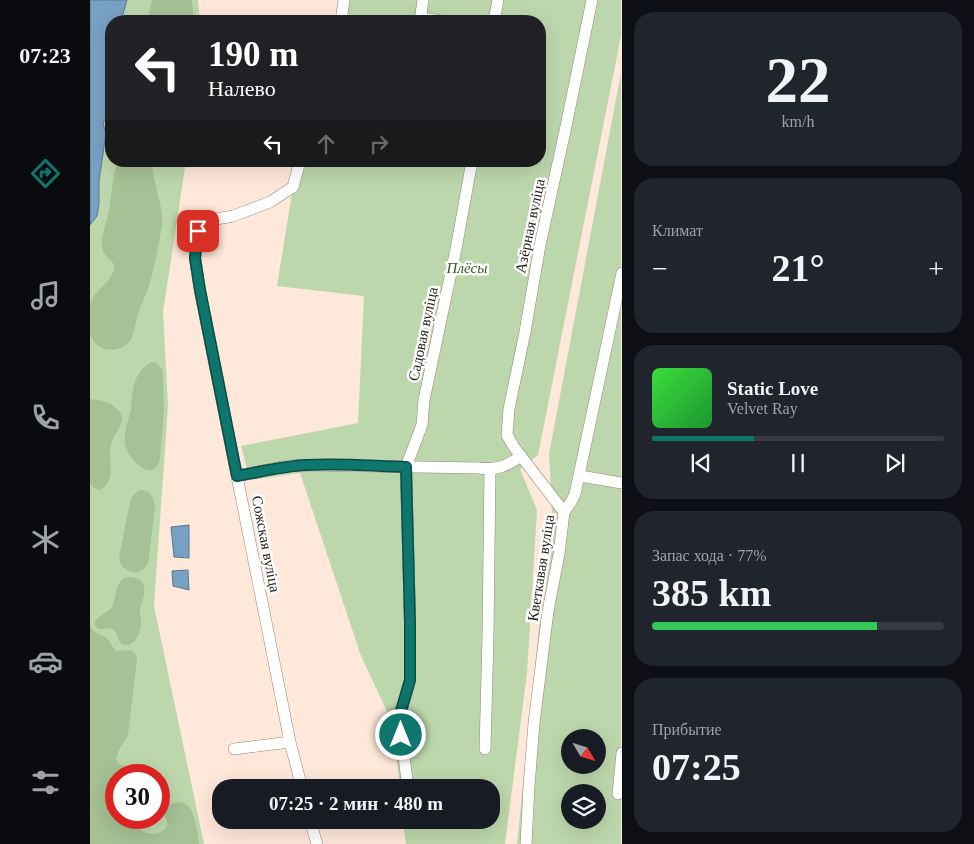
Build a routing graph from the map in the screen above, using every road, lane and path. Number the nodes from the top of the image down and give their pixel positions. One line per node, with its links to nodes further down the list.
1 (344, 0): 5 (street)
2 (423, 0): 6 (street)
3 (498, 0): 7 (street)
4 (592, 0): 11 (street, Азёрная вуліца)
5 (341, 15)
6 (421, 15)
7 (495, 15)
8 (298, 167): 14 (street, Сожская вуліца)
9 (471, 167): 12 (street, Садовая вуліца)
10 (622, 273): 15 (street, Кветкавая вуліца)
11 (521, 456): 13 (street); 17 (street, Азёрная вуліца)
12 (406, 467): 13 (street); 14 (street); 23 (street)
13 (490, 469): 20 (street)
14 (237, 476): 18 (street, Сожская вуліца)
15 (580, 476): 16 (street); 17 (street, Кветкавая вуліца)
16 (622, 483)
17 (564, 512): 27 (street, Кветкавая вуліца)
18 (290, 742): 19 (street); 22 (street, Сожская вуліца)
19 (234, 748)
20 (484, 749)
21 (622, 753): 24 (street)
22 (300, 779)
23 (407, 779)
24 (618, 794)
25 (313, 829): 26 (street)
26 (317, 844)
27 (526, 844)

